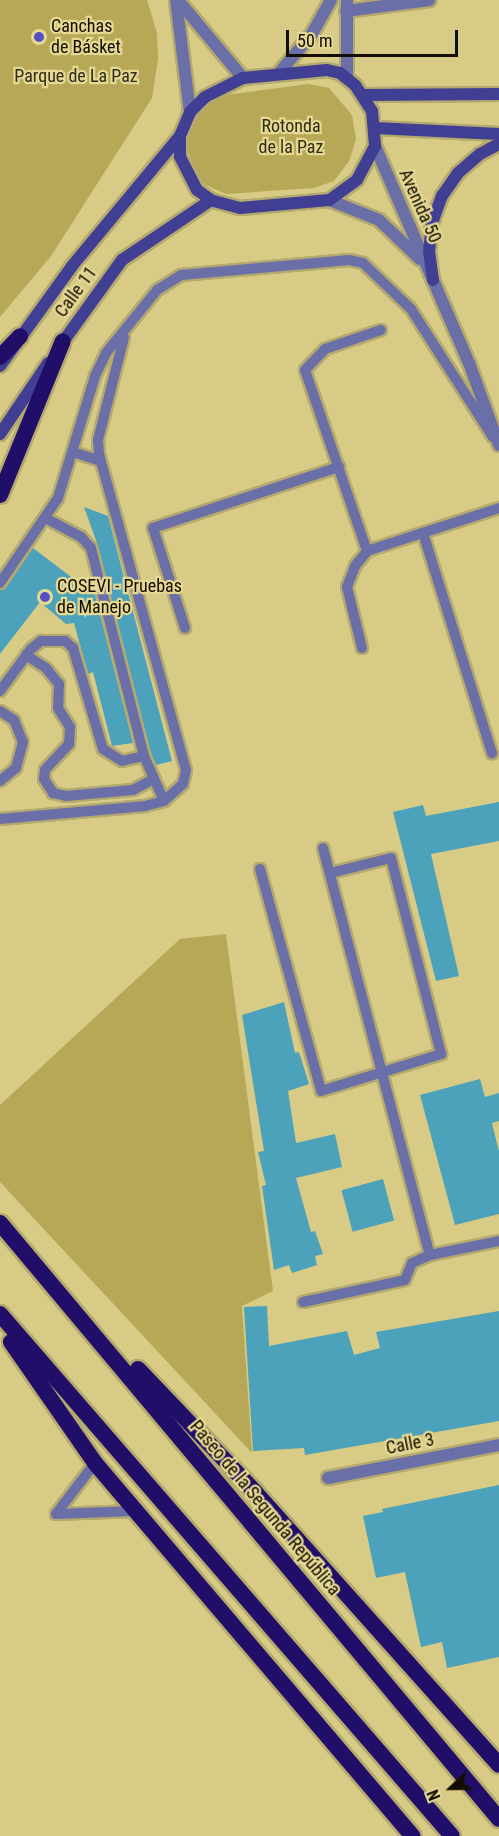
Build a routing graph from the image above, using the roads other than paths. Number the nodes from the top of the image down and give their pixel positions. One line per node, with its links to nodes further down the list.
1 (177, 0): 6 (street); 10 (street)
2 (331, 0): 5 (street)
3 (429, 0): 4 (street)
4 (346, 6): 7 (street)
5 (279, 73): 6 (main road); 7 (main road)
6 (243, 78): 10 (main road)
7 (347, 78): 9 (main road)
8 (499, 94): 9 (main road)
9 (364, 95): 11 (main road)
10 (190, 112): 13 (main road)
11 (375, 128): 12 (main road); 15 (main road)
12 (499, 134)
13 (180, 136): 16 (main road); 21 (main road, Calle 11)
14 (499, 144): 18 (main road)
15 (375, 146): 17 (main road); 18 (street, Avenida 50)
16 (211, 200): 17 (main road); 22 (main road, Calle 11)
17 (329, 200): 18 (street, Avenida 50)
18 (433, 280): 26 (street, Avenida 50)
19 (381, 330): 29 (lane)
20 (126, 331): 26 (lane); 27 (lane); 28 (lane)
21 (20, 336): 23 (highway); 24 (main road, Calle 11)
22 (63, 341): 25 (main road, Calle 11); 30 (highway)
23 (0, 357)
24 (0, 366)
25 (0, 434)
26 (499, 446)
27 (73, 452): 28 (lane); 32 (lane)
28 (101, 461): 45 (lane)
29 (339, 467): 34 (lane); 36 (lane)
30 (0, 495)
31 (499, 508): 33 (lane)
32 (48, 519): 35 (lane); 42 (lane)
33 (423, 533): 34 (lane); 41 (lane)
34 (367, 551): 37 (lane)
35 (0, 583)
36 (185, 628)
37 (362, 648)
38 (27, 655): 39 (lane); 42 (lane); 43 (lane)
39 (0, 692)
40 (0, 711): 44 (lane)
41 (492, 753)
42 (144, 756): 43 (lane)
43 (154, 779): 45 (lane)
44 (0, 781)
45 (164, 801): 46 (lane)
46 (0, 819)
47 (323, 848): 49 (lane)
48 (260, 869): 50 (lane)
49 (330, 873): 50 (lane); 50 (lane)
50 (382, 1073): 53 (lane)
51 (0, 1223): 54 (highway, Paseo de la Segunda República)
52 (499, 1241): 53 (lane)
53 (430, 1255): 55 (lane)
54 (35, 1261): 62 (highway); 63 (highway, Paseo de la Segunda República)
55 (303, 1302)
56 (0, 1314): 65 (highway)
57 (0, 1326): 59 (highway)
58 (499, 1445): 60 (street, Calle 3)
59 (95, 1463): 61 (highway); 61 (lane)
60 (328, 1478)
61 (135, 1511): 64 (highway)
62 (499, 1765)
63 (499, 1820)
64 (413, 1836)
65 (452, 1836)

